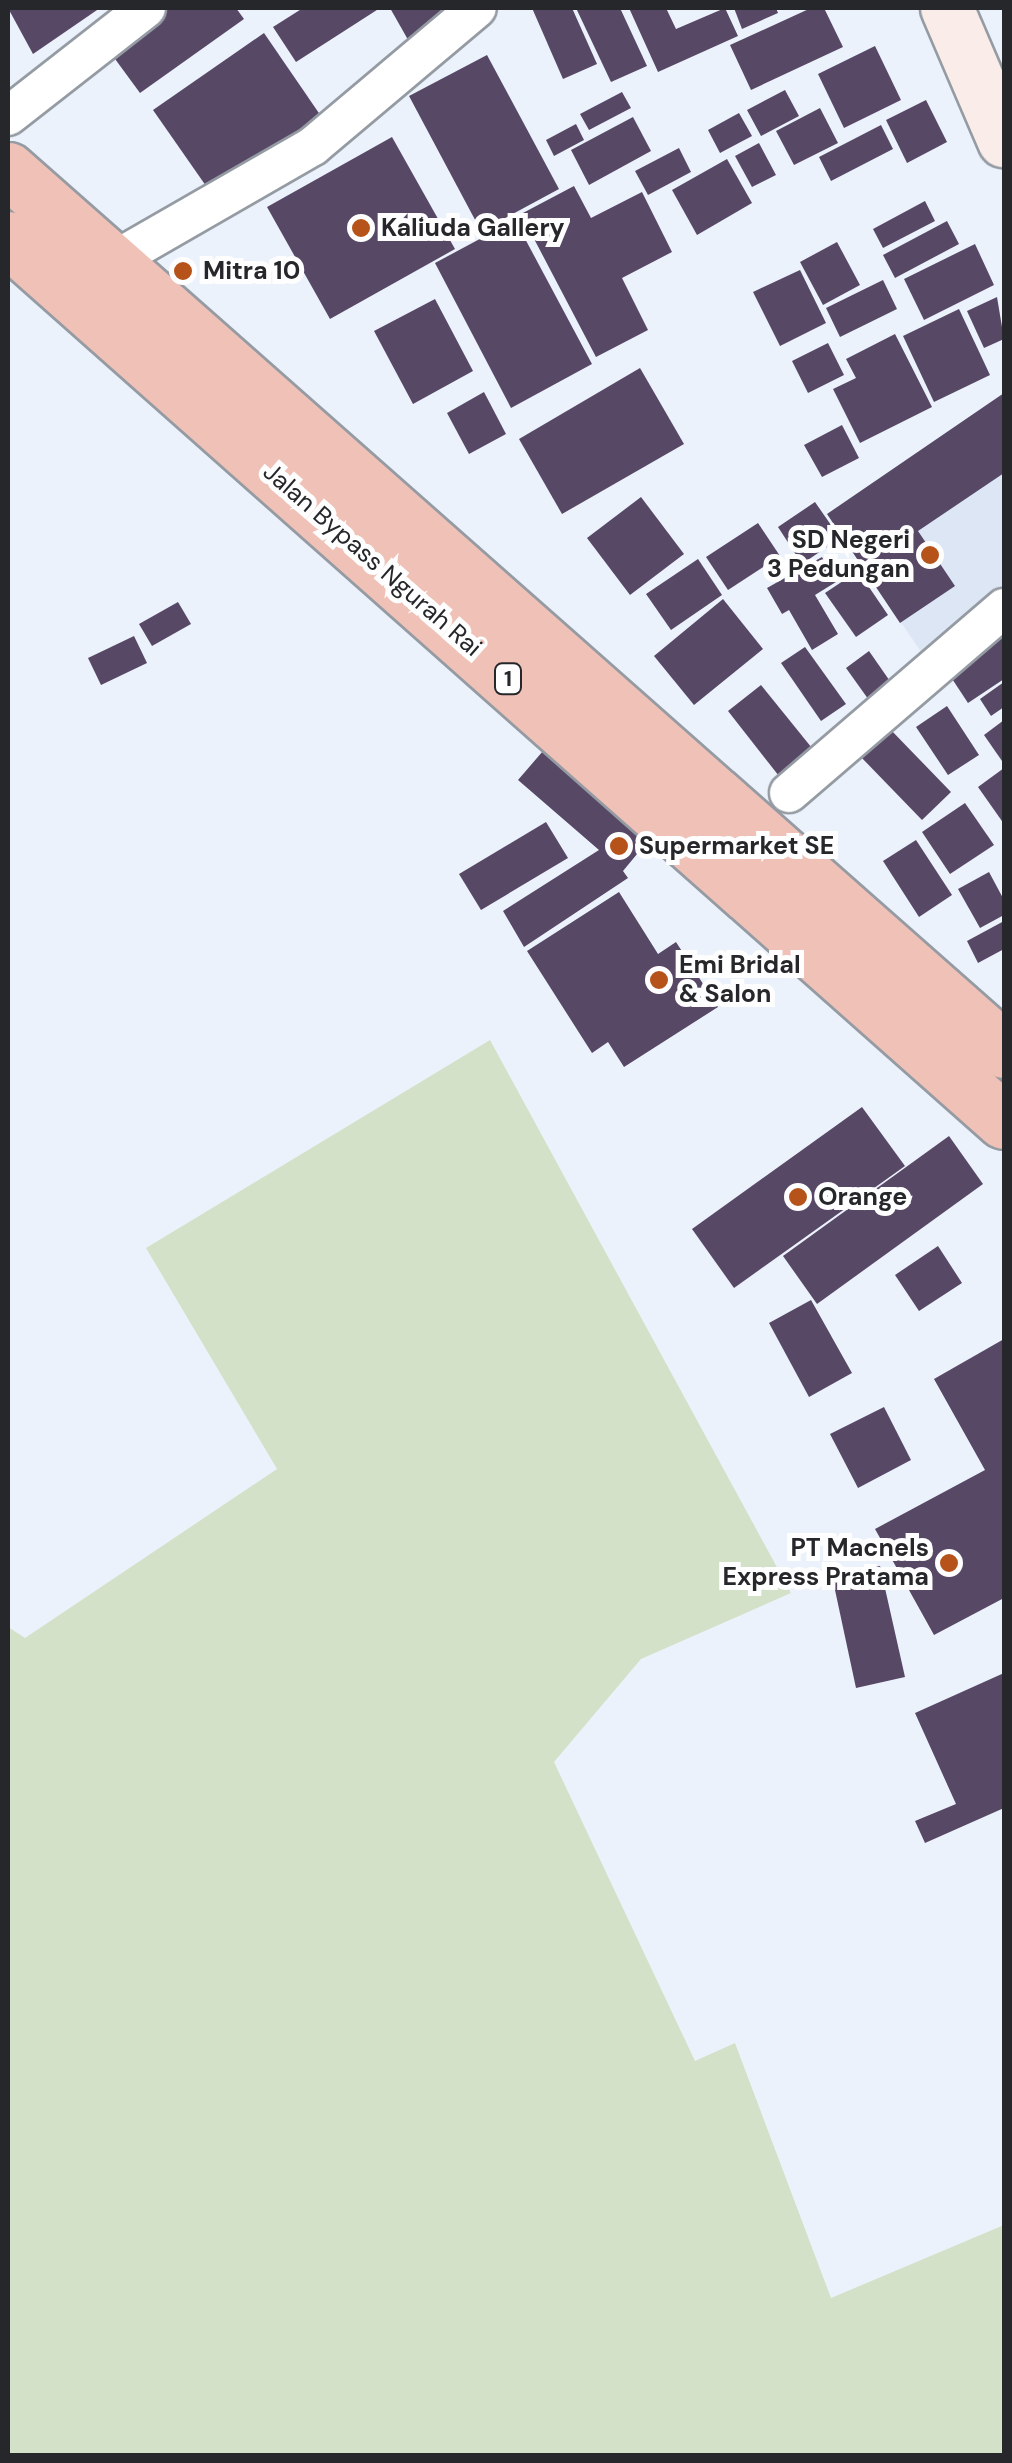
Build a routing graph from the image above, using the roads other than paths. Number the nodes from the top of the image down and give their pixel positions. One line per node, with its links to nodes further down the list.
1 (146, 8): 4 (street)
2 (478, 8): 8 (street)
3 (948, 8): 5 (street)
4 (8, 116)
5 (1004, 140)
6 (8, 170): 8 (highway, Jalan Bypass Ngurah Rai / 1)
7 (8, 240): 12 (highway, Jalan Bypass Ngurah Rai / 1)
8 (114, 260): 11 (highway, Jalan Bypass Ngurah Rai / 1)
9 (1004, 608): 10 (street)
10 (789, 794)
11 (1004, 1050)
12 (1004, 1121)

